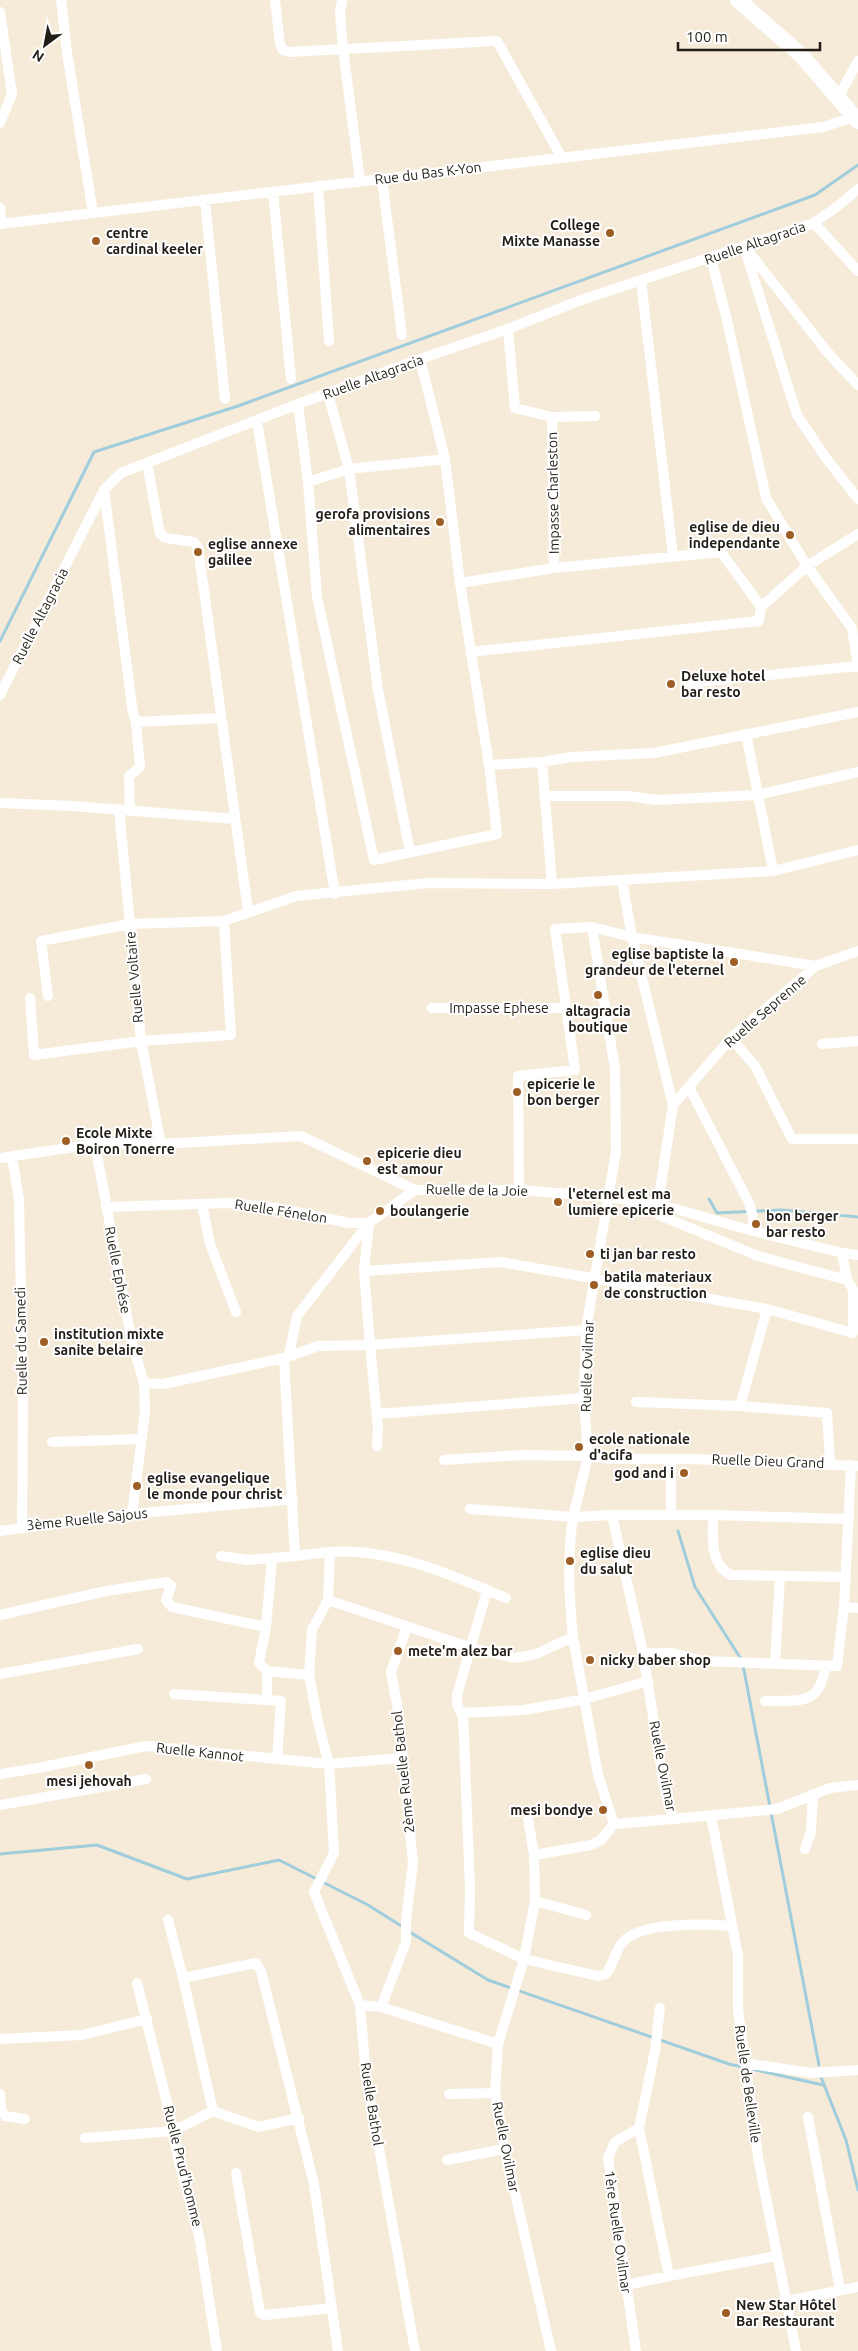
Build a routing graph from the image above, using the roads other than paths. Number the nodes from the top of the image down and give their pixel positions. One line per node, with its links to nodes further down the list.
1 (61, 0): 19 (street)
2 (275, 0): 6 (street)
3 (342, 0): 6 (street)
4 (738, 0): 8 (main road)
5 (0, 12): 10 (street)
6 (343, 48): 11 (street); 13 (street)
7 (858, 61): 8 (street)
8 (838, 98): 9 (main road)
9 (856, 119): 11 (street, Rue du Bas K-Yon)
10 (0, 123)
11 (562, 158): 12 (street, Rue du Bas K-Yon)
12 (382, 179): 13 (street, Rue du Bas K-Yon); 27 (street)
13 (360, 181): 14 (street, Rue du Bas K-Yon)
14 (318, 186): 16 (street, Rue du Bas K-Yon); 28 (street)
15 (858, 189): 20 (street, Ruelle Altagracia)
16 (273, 192): 17 (street, Rue du Bas K-Yon); 30 (street)
17 (205, 200): 19 (street, Rue du Bas K-Yon); 33 (street)
18 (0, 208): 21 (street)
19 (93, 213): 21 (street, Rue du Bas K-Yon)
20 (814, 223): 22 (street, Ruelle Altagracia); 24 (street)
21 (1, 224)
22 (744, 247): 23 (street, Ruelle Altagracia); 31 (street); 43 (street)
23 (711, 258): 25 (street, Ruelle Altagracia); 46 (street)
24 (858, 271)
25 (641, 280): 26 (street, Ruelle Altagracia); 45 (street)
26 (508, 329): 29 (street, Ruelle Altagracia); 36 (street)
27 (402, 336)
28 (329, 341)
29 (420, 359): 32 (street, Ruelle Altagracia); 38 (street)
30 (291, 379)
31 (858, 385)
32 (328, 394): 34 (street, Ruelle Altagracia); 40 (street)
33 (225, 399)
34 (298, 404): 37 (street, Ruelle Altagracia); 41 (street)
35 (595, 416): 36 (street)
36 (552, 417): 47 (street, Impasse Charleston)
37 (257, 420): 39 (street, Ruelle Altagracia); 71 (street)
38 (446, 458): 40 (street); 48 (street)
39 (147, 463): 42 (street, Ruelle Altagracia); 55 (street)
40 (349, 469): 41 (street); 67 (street)
41 (308, 482): 67 (street)
42 (104, 490): 53 (street, Ruelle Altagracia); 56 (street)
43 (858, 499)
44 (858, 534): 46 (street)
45 (673, 556): 47 (street); 49 (street)
46 (807, 566): 49 (street); 51 (street)
47 (554, 568): 48 (street)
48 (460, 583): 50 (street)
49 (761, 607): 50 (street)
50 (470, 652): 59 (street)
51 (858, 666): 52 (street)
52 (689, 683)
53 (0, 695)
54 (858, 712): 57 (street)
55 (221, 718): 56 (street); 65 (street)
56 (136, 722): 64 (street, Ruelle Voltaire)
57 (746, 734): 58 (street); 61 (street)
58 (542, 762): 59 (street); 62 (street)
59 (489, 765): 67 (street)
60 (858, 772): 61 (street)
61 (757, 795): 62 (street); 68 (street)
62 (545, 796): 70 (street)
63 (0, 803): 64 (street)
64 (124, 810): 65 (street); 74 (street, Ruelle Voltaire)
65 (235, 820): 72 (street)
66 (858, 850): 68 (street)
67 (410, 852)
68 (773, 870): 69 (street)
69 (622, 880): 70 (street); 76 (street)
70 (552, 884): 71 (street)
71 (335, 894): 72 (street)
72 (248, 911): 73 (street)
73 (224, 921): 74 (street); 84 (street)
74 (130, 924): 79 (street); 84 (street, Ruelle Voltaire)
75 (592, 927): 76 (street); 82 (street); 96 (street, Ruelle Ovilmar)
76 (632, 937): 78 (street); 88 (street)
77 (858, 951): 78 (street, Ruelle Seprenne)
78 (816, 966): 83 (street, Ruelle Seprenne)
79 (48, 996)
80 (30, 998): 84 (street)
81 (432, 1008): 82 (street, Impasse Ephese)
82 (565, 1008): 95 (street)
83 (731, 1038): 87 (street, Ruelle Seprenne); 89 (street)
84 (141, 1041): 91 (street, Ruelle Voltaire)
85 (858, 1041): 86 (street)
86 (822, 1044)
87 (689, 1087): 88 (street, Ruelle Seprenne); 101 (street)
88 (674, 1105): 98 (street)
89 (858, 1139)
90 (96, 1144): 91 (street, Ruelle de la Joie); 92 (street, Ruelle de la Joie); 99 (street, Ruelle Ephése)
91 (161, 1144): 94 (street, Ruelle de la Joie)
92 (12, 1157): 93 (street, Ruelle de la Joie); 133 (street, Ruelle du Samedi)
93 (0, 1158)
94 (415, 1190): 95 (street, Ruelle de la Joie); 100 (street)
95 (519, 1190): 96 (street, Ruelle de la Joie)
96 (607, 1197): 98 (street, Ruelle de la Joie); 105 (street, Ruelle Ovilmar)
97 (202, 1204): 99 (street, Ruelle Fénelon); 100 (street, Ruelle Fénelon); 108 (street)
98 (658, 1204): 101 (street, Ruelle de la Joie); 106 (street)
99 (106, 1206): 112 (street, Ruelle Ephése)
100 (369, 1224): 104 (street); 111 (street)
101 (753, 1231): 102 (street, Ruelle de la Joie)
102 (842, 1253): 103 (street, Ruelle de la Joie); 106 (street)
103 (858, 1254)
104 (364, 1271): 105 (street); 110 (street)
105 (595, 1278): 107 (street); 109 (street, Ruelle Ovilmar)
106 (847, 1280): 107 (street)
107 (767, 1309): 115 (street)
108 (236, 1312)
109 (586, 1330): 110 (street); 113 (street, Ruelle Ovilmar)
110 (370, 1345): 111 (street); 116 (street)
111 (286, 1357): 112 (street); 125 (street)
112 (144, 1383): 117 (street, Ruelle Ephése)
113 (584, 1398): 116 (street); 120 (street, Ruelle Ovilmar)
114 (636, 1402): 115 (street)
115 (740, 1406): 123 (street)
116 (377, 1414): 119 (street)
117 (142, 1439): 118 (street); 127 (street, Ruelle Ephése)
118 (52, 1442)
119 (378, 1446)
120 (588, 1456): 121 (street, Ruelle Dieu Grand); 122 (street, Ruelle Dieu Grand); 131 (street, Ruelle Ovilmar)
121 (671, 1459): 123 (street, Ruelle Dieu Grand); 129 (street)
122 (444, 1460)
123 (830, 1463): 124 (street, Ruelle Dieu Grand)
124 (855, 1465): 132 (street)
125 (293, 1499): 127 (street, 3ème Ruelle Sajous); 137 (street)
126 (470, 1509): 131 (street)
127 (132, 1514): 133 (street, 3ème Ruelle Sajous)
128 (612, 1515): 129 (street); 131 (street); 152 (street, Ruelle Ovilmar)
129 (671, 1515): 130 (street)
130 (714, 1515): 132 (street); 139 (street)
131 (573, 1518): 149 (street, Ruelle Ovilmar)
132 (849, 1519): 140 (street)
133 (22, 1526): 134 (street, 3ème Ruelle Sajous)
134 (0, 1531)
135 (330, 1552): 137 (street); 141 (street); 143 (street)
136 (222, 1556): 138 (street)
137 (295, 1556): 138 (street)
138 (272, 1558): 147 (street)
139 (780, 1576): 140 (street); 153 (street)
140 (846, 1577): 144 (street)
141 (487, 1590): 142 (street); 150 (street)
142 (506, 1598)
143 (328, 1600): 148 (street); 157 (street, Ruelle Bathol)
144 (844, 1606): 145 (street); 154 (street)
145 (858, 1608)
146 (0, 1615): 147 (street)
147 (266, 1627): 155 (street)
148 (407, 1627): 150 (street); 164 (street, 2ème Ruelle Bathol)
149 (573, 1637): 150 (street); 161 (street, Ruelle Ovilmar)
150 (472, 1648): 163 (street)
151 (138, 1649): 156 (street)
152 (643, 1653): 153 (street); 158 (street, Ruelle Ovilmar)
153 (775, 1664): 154 (street)
154 (826, 1667): 162 (street)
155 (267, 1671): 157 (street); 160 (street)
156 (0, 1674)
157 (309, 1675): 166 (street, Ruelle Bathol)
158 (648, 1681): 161 (street); 174 (street, Ruelle Ovilmar)
159 (174, 1694): 160 (street)
160 (267, 1699): 165 (street)
161 (585, 1699): 163 (street); 175 (street, Ruelle Ovilmar)
162 (766, 1701)
163 (462, 1714): 182 (street)
164 (402, 1758): 166 (street, Ruelle Kannot); 186 (street, 2ème Ruelle Bathol)
165 (277, 1759): 166 (street, Ruelle Kannot); 167 (street, Ruelle Kannot)
166 (329, 1764): 185 (street, Ruelle Bathol)
167 (0, 1774)
168 (146, 1779): 171 (street)
169 (858, 1785): 170 (street)
170 (813, 1794): 172 (street); 176 (street)
171 (0, 1806)
172 (711, 1816): 174 (street); 181 (street, Ruelle de Belleville)
173 (528, 1819): 177 (street, Ruelle Ovilmar)
174 (673, 1819): 175 (street, Ruelle Ovilmar)
175 (614, 1824): 177 (street)
176 (805, 1850)
177 (534, 1855): 178 (street, Ruelle Ovilmar)
178 (535, 1901): 179 (street); 182 (street, Ruelle Ovilmar)
179 (586, 1915)
180 (168, 1920): 183 (street)
181 (732, 1926): 182 (street); 191 (street, Ruelle de Belleville)
182 (524, 1959): 190 (street, Ruelle Ovilmar)
183 (183, 1978): 196 (street); 197 (street)
184 (137, 1983): 188 (street, Ruelle Prud'homme)
185 (360, 2005): 186 (street); 215 (street, Ruelle Bathol)
186 (381, 2007): 190 (street)
187 (660, 2008): 200 (street)
188 (146, 2019): 189 (street); 201 (street, Ruelle Prud'homme)
189 (0, 2039)
190 (498, 2044): 193 (street, Ruelle Ovilmar)
191 (745, 2067): 192 (street); 206 (street, Ruelle de Belleville)
192 (858, 2070)
193 (495, 2093): 195 (street); 203 (street, Ruelle Ovilmar)
194 (0, 2094): 199 (street)
195 (449, 2094)
196 (213, 2111): 197 (street); 201 (street)
197 (299, 2118): 212 (street)
198 (808, 2118): 210 (street)
199 (25, 2119)
200 (639, 2128): 207 (street); 208 (street, 1ère Ruelle Ovilmar)
201 (173, 2131): 202 (street); 213 (street, Ruelle Prud'homme)
202 (85, 2138)
203 (504, 2149): 204 (street); 216 (street, Ruelle Ovilmar)
204 (447, 2160)
205 (236, 2174): 212 (street)
206 (777, 2256): 207 (street); 211 (street, Ruelle de Belleville)
207 (669, 2276): 208 (street)
208 (626, 2285): 217 (street, 1ère Ruelle Ovilmar)
209 (858, 2287): 210 (street)
210 (840, 2290): 211 (street)
211 (786, 2301): 218 (street, Ruelle de Belleville)
212 (332, 2308): 214 (street)
213 (217, 2351)
214 (338, 2351)
215 (415, 2351)
216 (551, 2351)
217 (636, 2351)
218 (796, 2351)

